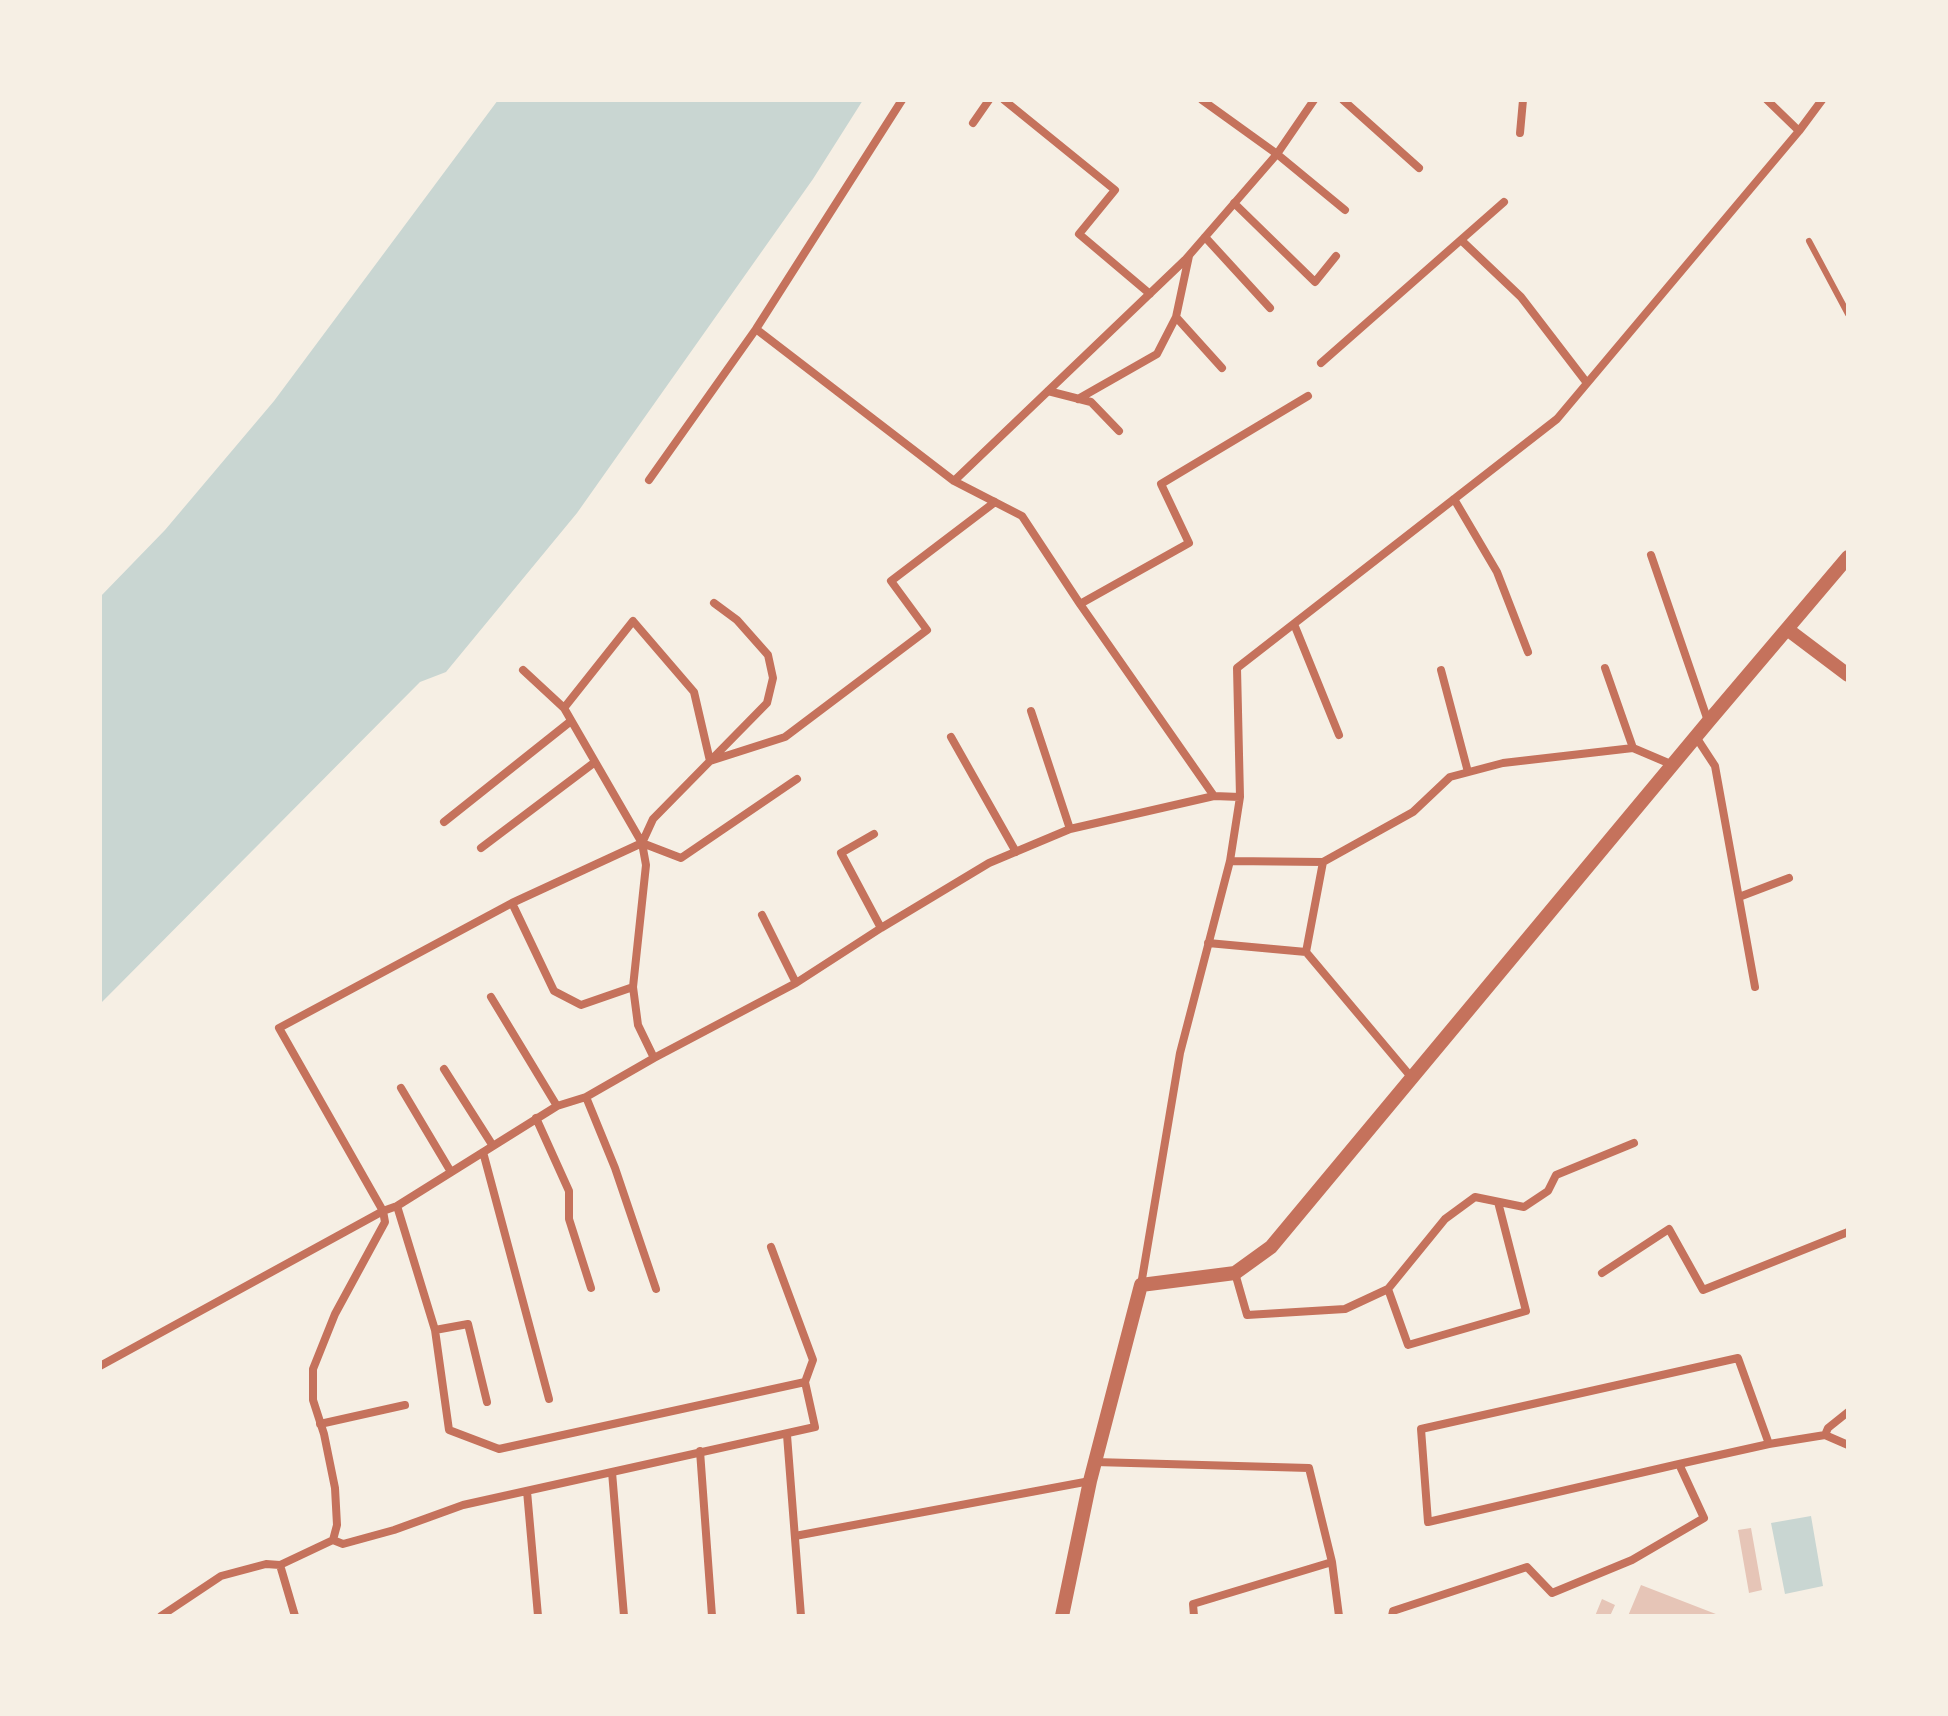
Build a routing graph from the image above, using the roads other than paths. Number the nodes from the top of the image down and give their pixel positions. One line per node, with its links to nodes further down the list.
1 (902, 100): 27 (street)
2 (989, 100): 10 (street)
3 (1004, 100): 23 (street)
4 (1202, 100): 13 (street)
5 (1314, 100): 13 (street)
6 (1343, 100): 14 (street)
7 (1523, 100): 12 (street)
8 (1767, 100): 11 (street)
9 (1822, 100): 11 (street)
10 (973, 123)
11 (1799, 131): 30 (street)
12 (1520, 133)
13 (1277, 154): 16 (street); 17 (street)
14 (1419, 168)
15 (1504, 202): 19 (street)
16 (1234, 203): 18 (street); 22 (street)
17 (1345, 210)
18 (1205, 237): 21 (street); 24 (street)
19 (1461, 240): 28 (street); 30 (street)
20 (1809, 241): 25 (lane)
21 (1189, 255): 23 (street); 26 (street)
22 (1336, 256)
23 (1150, 294): 31 (street)
24 (1270, 308)
25 (1848, 314)
26 (1176, 317): 29 (street); 33 (street)
27 (756, 329): 35 (street); 36 (street)
28 (1321, 363)
29 (1222, 368)
30 (1587, 383): 37 (street)
31 (1048, 391): 33 (street); 36 (street)
32 (1308, 396): 42 (street)
33 (1078, 399): 34 (street)
34 (1119, 431)
35 (649, 480)
36 (954, 481): 38 (street)
37 (1454, 499): 43 (street); 45 (street)
38 (995, 502): 42 (street); 58 (street)
39 (1651, 555): 53 (street)
40 (1848, 557): 44 (street)
41 (714, 603): 58 (street)
42 (1080, 604): 63 (street)
43 (1294, 624): 54 (street); 64 (street)
44 (1787, 629): 49 (street); 53 (street)
45 (1528, 652)
46 (1605, 668): 57 (street)
47 (523, 670): 50 (street)
48 (1441, 670): 61 (street)
49 (1848, 675)
50 (564, 708): 52 (street); 58 (street)
51 (1031, 711): 66 (street)
52 (571, 721): 59 (street); 65 (street)
53 (1708, 722): 56 (street)
54 (1339, 735)
55 (951, 737): 70 (street)
56 (1696, 737): 60 (street); 74 (street)
57 (1633, 748): 60 (street); 61 (street)
58 (710, 761): 68 (street)
59 (595, 762): 68 (street); 69 (street)
60 (1673, 765): 86 (street)
61 (1468, 772): 72 (street)
62 (797, 779): 68 (street)
63 (1214, 796): 64 (street); 66 (street)
64 (1240, 797): 71 (street)
65 (444, 822)
66 (1070, 829): 70 (street)
67 (874, 834): 77 (street)
68 (642, 843): 75 (street); 81 (street)
69 (481, 848)
70 (1016, 852): 77 (street)
71 (1230, 861): 72 (street); 78 (street)
72 (1323, 862): 79 (street)
73 (1789, 878): 74 (street)
74 (1739, 897): 82 (street)
75 (512, 903): 81 (street); 97 (street)
76 (762, 915): 80 (street)
77 (881, 928): 80 (street)
78 (1208, 943): 79 (street); 102 (street)
79 (1306, 952): 86 (street)
80 (796, 983): 84 (street)
81 (633, 987): 84 (street)
82 (1755, 987)
83 (491, 997): 89 (street)
84 (654, 1058): 88 (street)
85 (444, 1069): 92 (street)
86 (1412, 1078): 100 (street)
87 (401, 1088): 94 (street)
88 (586, 1097): 89 (street); 104 (street)
89 (557, 1106): 90 (street)
90 (536, 1118): 92 (street); 103 (street)
91 (1634, 1143): 95 (street)
92 (493, 1146): 93 (street)
93 (483, 1152): 94 (street); 109 (street)
94 (451, 1172): 96 (street)
95 (1498, 1202): 105 (street); 105 (street)
96 (397, 1206): 97 (street); 106 (street)
97 (383, 1211): 107 (street); 113 (street)
98 (1848, 1232): 101 (street)
99 (771, 1247): 108 (street)
100 (1235, 1273): 102 (street); 105 (street)
101 (1602, 1273)
102 (1141, 1285): 119 (street)
103 (591, 1288)
104 (656, 1289)
105 (1388, 1289)
106 (435, 1330): 108 (street); 110 (street)
107 (100, 1366)
108 (805, 1382): 114 (street)
109 (549, 1399)
110 (487, 1402)
111 (405, 1405): 113 (street)
112 (1848, 1412): 115 (street)
113 (320, 1424): 125 (street)
114 (787, 1435): 118 (street); 124 (street)
115 (1825, 1435): 116 (street); 117 (street)
116 (1769, 1444): 120 (street); 120 (street)
117 (1848, 1445)
118 (700, 1451): 121 (street); 132 (street)
119 (1095, 1462): 122 (street); 126 (street)
120 (1679, 1464): 137 (street)
121 (612, 1472): 123 (street); 131 (street)
122 (1090, 1481): 124 (street); 134 (street)
123 (527, 1491): 125 (street); 130 (street)
124 (795, 1536): 133 (street)
125 (333, 1540): 127 (street)
126 (1332, 1562): 135 (street); 136 (street)
127 (280, 1565): 128 (street); 129 (street)
128 (161, 1616)
129 (295, 1616)
130 (538, 1616)
131 (624, 1616)
132 (712, 1616)
133 (801, 1616)
134 (1062, 1616)
135 (1194, 1616)
136 (1339, 1616)
137 (1392, 1616)

